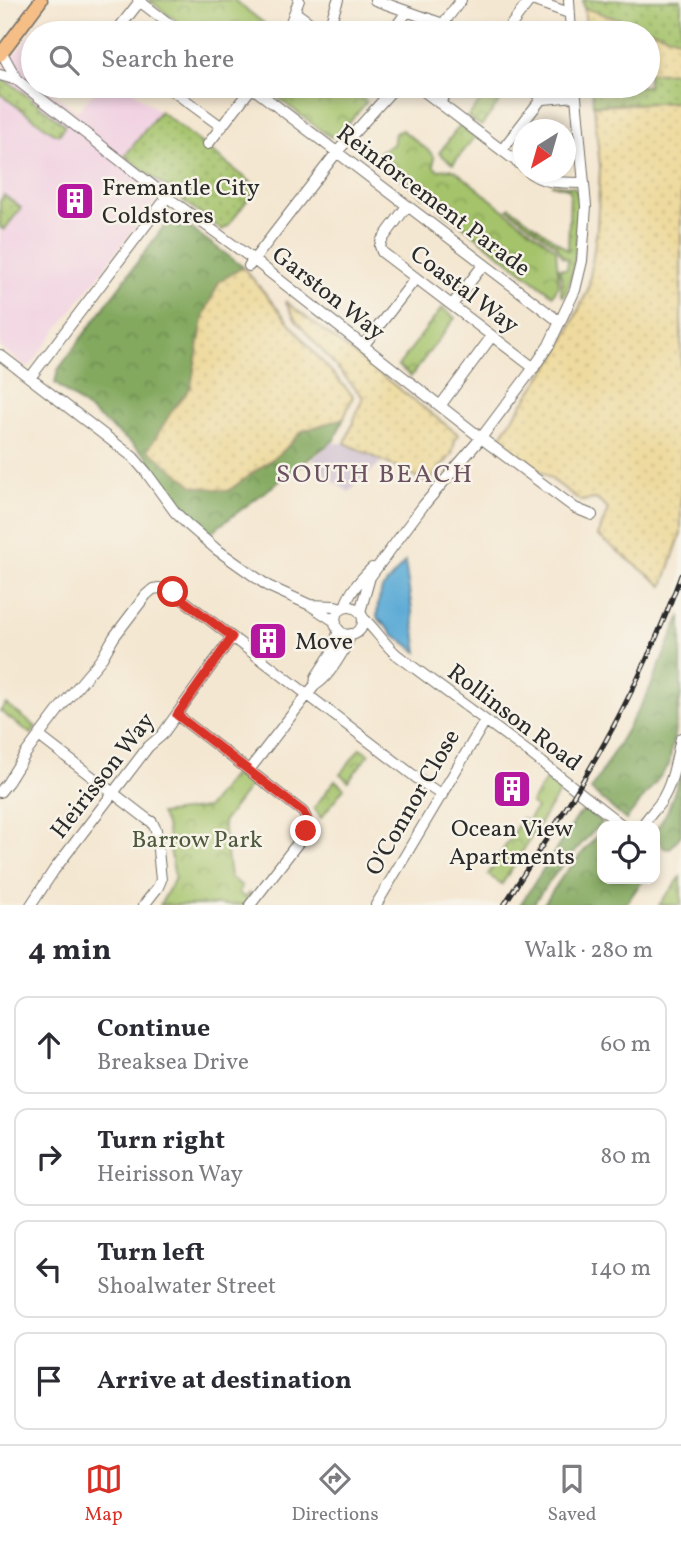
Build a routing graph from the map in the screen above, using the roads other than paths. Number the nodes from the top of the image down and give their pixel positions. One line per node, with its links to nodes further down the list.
1 (31, 0): 25 (main road)
2 (41, 0): 13 (main road)
3 (299, 0): 10 (street)
4 (338, 0): 18 (street)
5 (375, 0): 11 (street)
6 (461, 0): 21 (street)
7 (531, 0): 12 (street); 22 (street)
8 (569, 0): 12 (street)
9 (139, 1): 14 (street); 15 (street)
10 (295, 12): 16 (street); 17 (street)
11 (407, 12): 19 (street); 20 (street)
12 (569, 13): 23 (street)
13 (24, 21)
14 (124, 21)
15 (165, 21)
16 (292, 21)
17 (307, 21)
18 (331, 21)
19 (400, 21)
20 (427, 21)
21 (445, 21)
22 (514, 21)
23 (570, 21)
24 (21, 25): 25 (main road)
25 (1, 50): 27 (street, Garston Way)
26 (0, 75): 27 (street, Garston Way)
27 (17, 80): 28 (street, Garston Way)
28 (21, 83)
29 (41, 98): 46 (street, Garston Way)
30 (182, 98): 39 (street)
31 (243, 98): 39 (street)
32 (267, 98): 42 (street, Reinforcement Parade)
33 (384, 98): 42 (street)
34 (433, 98): 38 (street)
35 (443, 98): 38 (street)
36 (541, 98): 41 (street)
37 (576, 98): 45 (street)
38 (439, 103): 41 (street)
39 (222, 127): 40 (street)
40 (208, 144)
41 (502, 150): 43 (street)
42 (337, 152): 47 (street, Reinforcement Parade); 48 (street)
43 (513, 159)
44 (564, 182): 45 (street)
45 (583, 183): 52 (street)
46 (169, 195): 48 (street, Garston Way); 57 (street)
47 (407, 206): 49 (street, Reinforcement Parade); 50 (street, Coastal Way)
48 (251, 263): 54 (street, Garston Way)
49 (484, 264): 51 (street); 52 (street, Reinforcement Parade)
50 (416, 278): 51 (street, Coastal Way); 54 (street)
51 (452, 306): 53 (street, Coastal Way)
52 (560, 322): 56 (street)
53 (492, 336): 56 (street, Coastal Way); 58 (street)
54 (363, 346): 58 (street, Garston Way)
55 (0, 355): 57 (street)
56 (534, 368): 59 (street)
57 (30, 378): 62 (street)
58 (440, 406): 59 (street, Garston Way)
59 (481, 438): 60 (street, Garston Way); 61 (street)
60 (592, 515)
61 (385, 556): 63 (street); 64 (street)
62 (310, 605): 63 (street); 65 (street)
63 (344, 608): 64 (street); 65 (street)
64 (362, 615): 66 (street); 68 (street, Rollinson Road)
65 (337, 626): 66 (street); 69 (street)
66 (354, 634): 68 (street, Rollinson Road); 69 (street)
67 (232, 637): 70 (street); 71 (street, Heirisson Way); 73 (street)
68 (382, 642): 72 (street, Rollinson Road)
69 (315, 685): 70 (street)
70 (308, 694): 75 (street); 78 (street)
71 (177, 715): 75 (street); 77 (street, Heirisson Way)
72 (485, 720): 78 (street, O'Connor Close); 79 (street, Rollinson Road)
73 (39, 736): 76 (street); 77 (street)
74 (681, 737): 80 (street)
75 (249, 770): 83 (street)
76 (0, 792)
77 (113, 793): 81 (street, Heirisson Way); 82 (street)
78 (442, 794): 84 (street, O'Connor Close)
79 (617, 821)
80 (646, 821)
81 (31, 905)
82 (144, 905)
83 (250, 905)
84 (376, 905)

